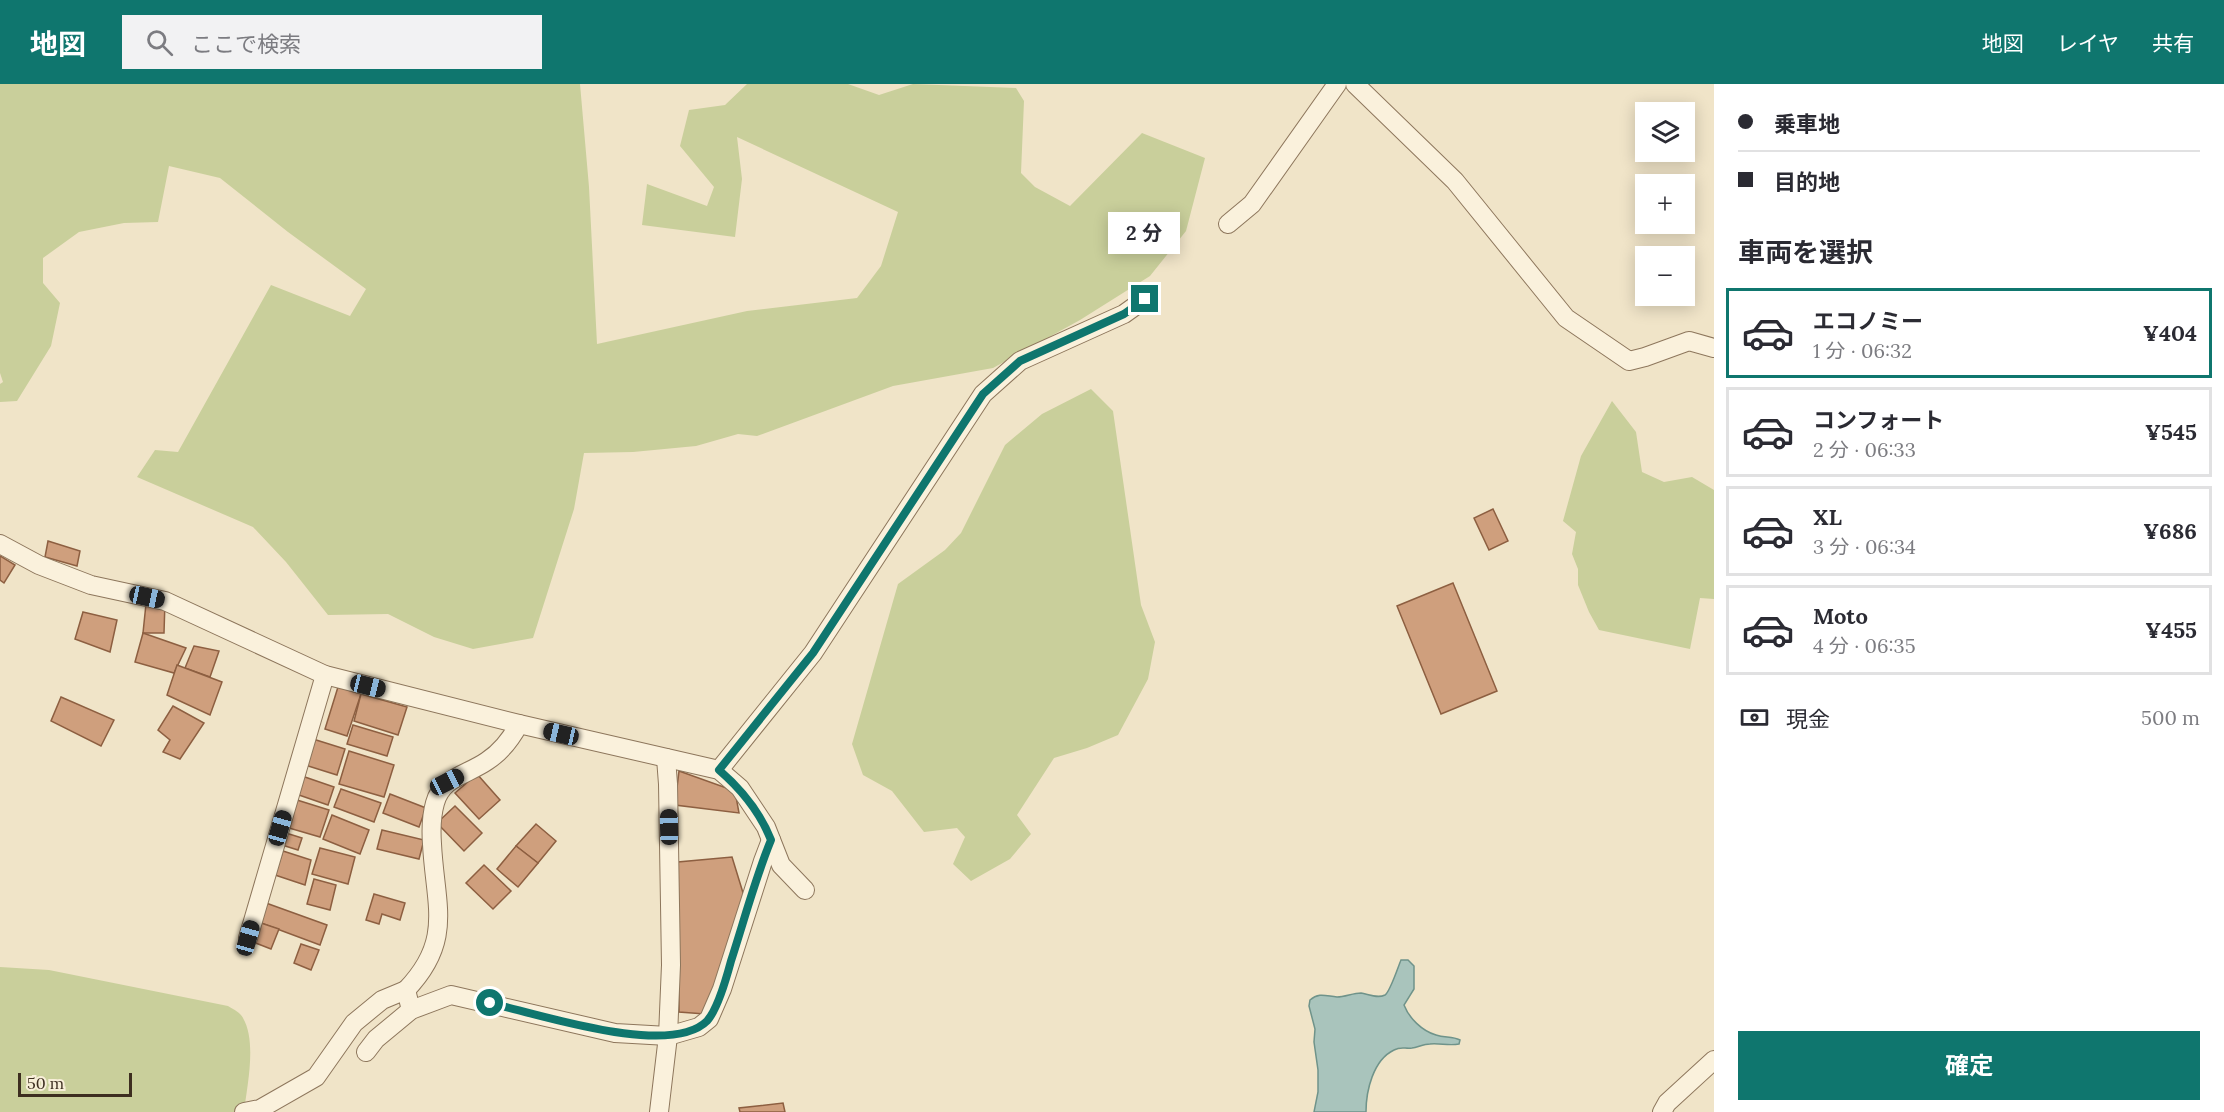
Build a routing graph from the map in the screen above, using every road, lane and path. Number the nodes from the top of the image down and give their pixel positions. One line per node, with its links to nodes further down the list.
1 (1337, 84): 3 (street)
2 (1355, 84): 5 (street)
3 (1228, 224)
4 (1145, 299): 10 (street)
5 (1714, 348)
6 (0, 544): 7 (street)
7 (325, 675): 8 (street); 13 (street)
8 (519, 724): 9 (street); 14 (street)
9 (666, 758): 10 (street); 16 (street)
10 (719, 770): 11 (street)
11 (771, 840): 12 (street); 16 (street)
12 (805, 890)
13 (248, 938)
14 (406, 990): 15 (street); 19 (street)
15 (411, 1010): 16 (street); 17 (street)
16 (668, 1036): 20 (street)
17 (366, 1052)
18 (1714, 1060): 21 (street)
19 (244, 1112)
20 (659, 1112)
21 (1662, 1112)

